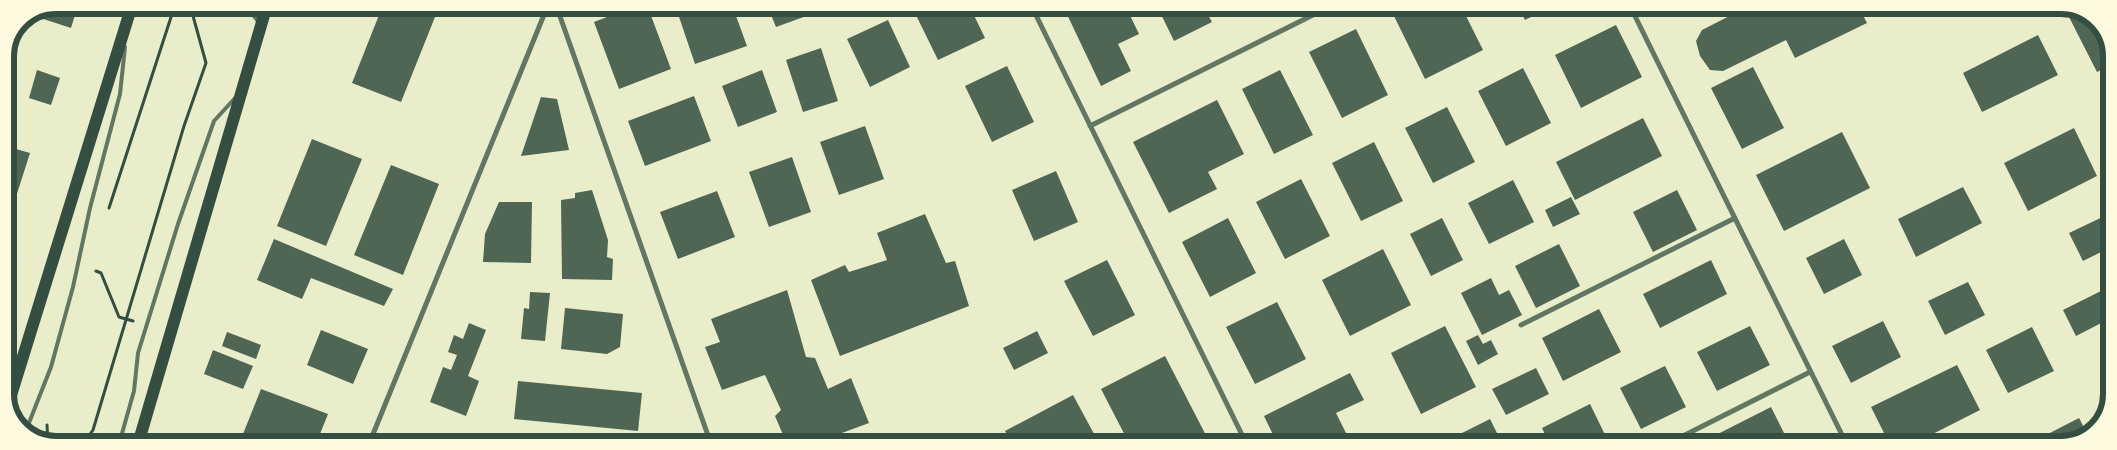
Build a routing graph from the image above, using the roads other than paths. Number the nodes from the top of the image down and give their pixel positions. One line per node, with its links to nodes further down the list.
1 (130, 14): 9 (main road)
2 (253, 14): 10 (street)
3 (264, 14): 10 (main road)
4 (544, 14): 20 (street)
5 (559, 14): 21 (street)
6 (1035, 14): 12 (street)
7 (1316, 14): 12 (street)
8 (1634, 14): 13 (street)
9 (128, 20): 16 (main road); 17 (lane)
10 (261, 25): 11 (main road)
11 (244, 88): 18 (lane); 19 (main road)
12 (1090, 126): 22 (street)
13 (1735, 218): 14 (street); 15 (street)
14 (1521, 324)
15 (1810, 372): 23 (street); 24 (street)
16 (14, 386)
17 (28, 426)
18 (121, 436)
19 (140, 436)
20 (372, 436)
21 (708, 436)
22 (1243, 436)
23 (1683, 436)
24 (1842, 436)

